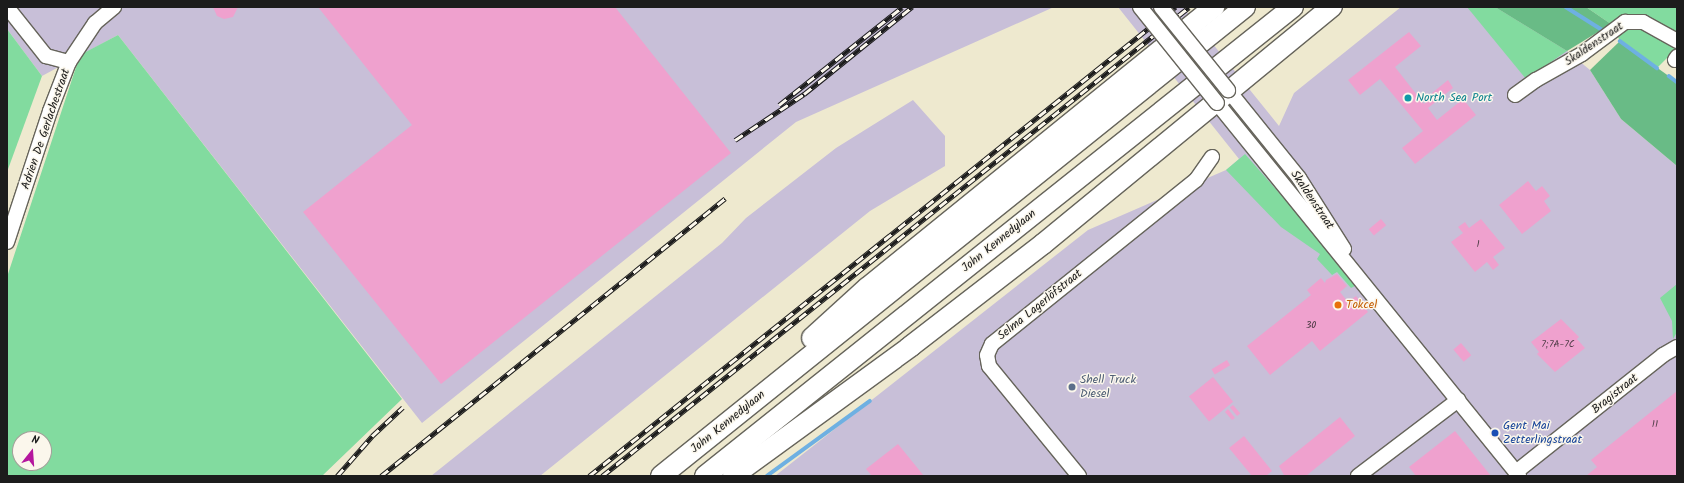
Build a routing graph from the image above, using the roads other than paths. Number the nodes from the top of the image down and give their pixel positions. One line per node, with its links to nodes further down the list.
1 (7, 7): 12 (street)
2 (114, 7): 12 (street, Adrien De Gerlachestraat)
3 (1140, 7): 10 (street, bridge)
4 (1161, 7): 10 (street, bridge)
5 (1214, 7): 10 (highway)
6 (1245, 7): 20 (highway, John Kennedylaan)
7 (1293, 7): 23 (highway, John Kennedylaan)
8 (1312, 7): 24 (highway, John Kennedylaan)
9 (1332, 7): 13 (highway)
10 (1175, 38): 13 (street, bridge); 20 (highway)
11 (1677, 41): 14 (street, Skaldenstraat)
12 (69, 62): 16 (street, Adrien De Gerlachestraat)
13 (1227, 92): 17 (street, Skaldenstraat); 17 (street, Skaldenstraat); 25 (highway)
14 (1515, 95)
15 (1212, 157): 26 (street, Selma Lagerlöfstraat)
16 (7, 242)
17 (1390, 315): 19 (street, Skaldenstraat)
18 (1677, 347): 21 (street, Bragistraat)
19 (1458, 400): 21 (street, Skaldenstraat); 27 (street)
20 (706, 439): 22 (highway, John Kennedylaan)
21 (1517, 474)
22 (660, 476)
23 (705, 476)
24 (727, 476)
25 (732, 476)
26 (1079, 476)
27 (1358, 476)

